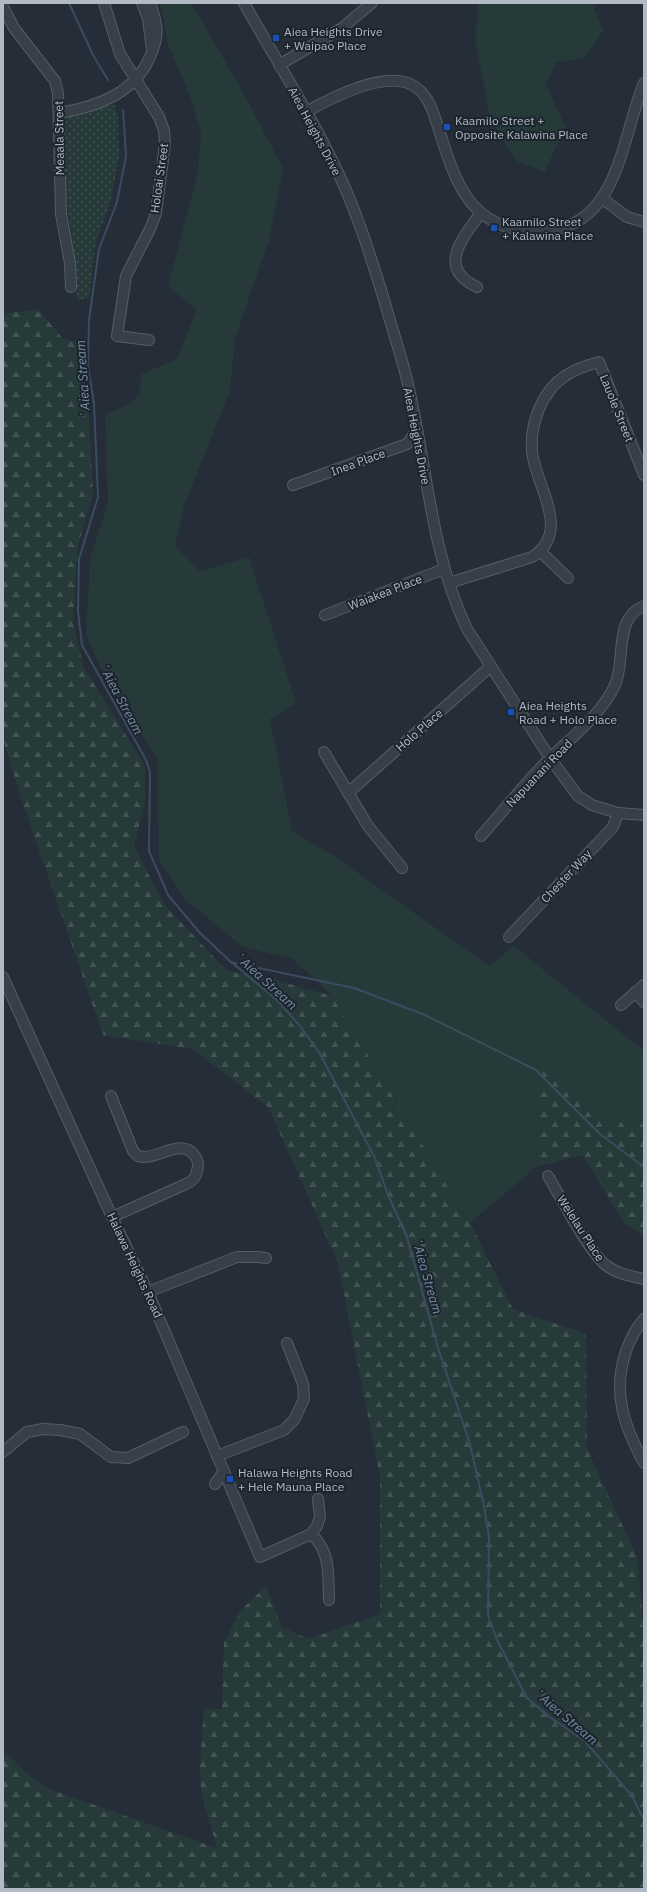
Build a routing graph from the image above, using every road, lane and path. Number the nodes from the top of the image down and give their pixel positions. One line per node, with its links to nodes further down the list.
1 (104, 3): 9 (street, Holoai Street)
2 (142, 3): 7 (street)
3 (150, 3): 7 (street)
4 (244, 3): 8 (street, Aiea Heights Drive)
5 (372, 3): 8 (street)
6 (3, 6): 12 (street, Meaala Street)
7 (152, 53): 9 (street)
8 (279, 65): 11 (street, Aiea Heights Drive)
9 (136, 80): 12 (street); 18 (street, Holoai Street)
10 (644, 83): 13 (street)
11 (306, 112): 14 (street); 19 (street, Aiea Heights Drive)
12 (59, 113): 16 (street, Meaala Street)
13 (602, 199): 14 (street); 15 (street)
14 (480, 214): 17 (street)
15 (644, 222)
16 (71, 287)
17 (477, 287)
18 (149, 340)
19 (418, 433): 21 (street, Inea Place); 23 (street, Aiea Heights Drive)
20 (644, 476): 22 (street, Lauole Street)
21 (293, 485)
22 (540, 551): 24 (street); 25 (street)
23 (444, 569): 25 (street, Aiea Heights Drive); 27 (street, Waiakea Place)
24 (568, 578)
25 (449, 583): 28 (street, Aiea Heights Drive)
26 (644, 606): 30 (street, Napuanani Road)
27 (325, 615)
28 (490, 667): 30 (street, Aiea Heights Drive); 31 (street, Holo Place)
29 (324, 752): 31 (street)
30 (550, 758): 32 (street, Aiea Heights Drive); 34 (street, Napuanani Road)
31 (348, 793): 35 (street)
32 (618, 813): 33 (street, Aiea Heights Drive); 36 (street, Chester Way)
33 (644, 814)
34 (481, 836)
35 (402, 868)
36 (509, 937)
37 (3, 977): 44 (street, Halawa Heights Road)
38 (644, 985): 39 (street)
39 (636, 992): 40 (street); 41 (street)
40 (644, 1002)
41 (621, 1004)
42 (111, 1096): 44 (street)
43 (548, 1176): 46 (street, Welelau Place)
44 (112, 1217): 47 (street, Halawa Heights Road)
45 (266, 1258): 47 (street)
46 (644, 1279)
47 (148, 1292): 52 (street, Halawa Heights Road)
48 (644, 1319): 53 (street)
49 (287, 1343): 52 (street)
50 (183, 1432): 51 (street)
51 (3, 1452)
52 (217, 1456): 54 (street, Halawa Heights Road)
53 (644, 1463)
54 (224, 1471): 55 (street); 57 (street, Halawa Heights Road)
55 (215, 1484)
56 (318, 1499): 57 (street)
57 (311, 1534): 58 (street)
58 (329, 1600)

